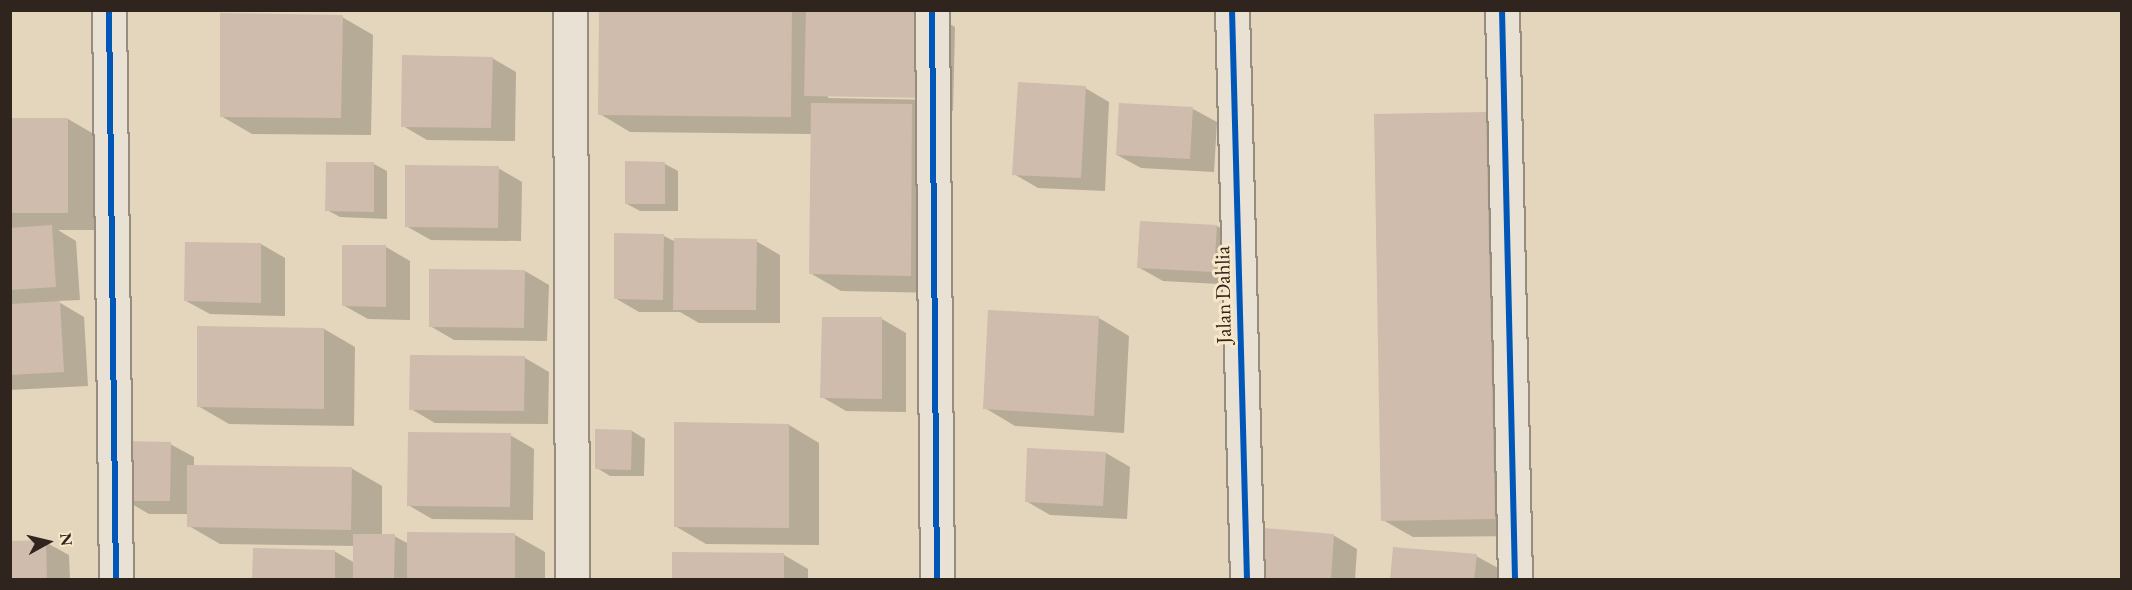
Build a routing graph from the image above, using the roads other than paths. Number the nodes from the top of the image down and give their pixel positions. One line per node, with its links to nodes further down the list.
1 (109, 10): 6 (street)
2 (570, 10): 7 (street)
3 (932, 10): 8 (street)
4 (1232, 10): 9 (street, Jalan Dahlia)
5 (1502, 10): 10 (street)
6 (116, 579)
7 (572, 579)
8 (937, 579)
9 (1247, 579)
10 (1515, 579)

